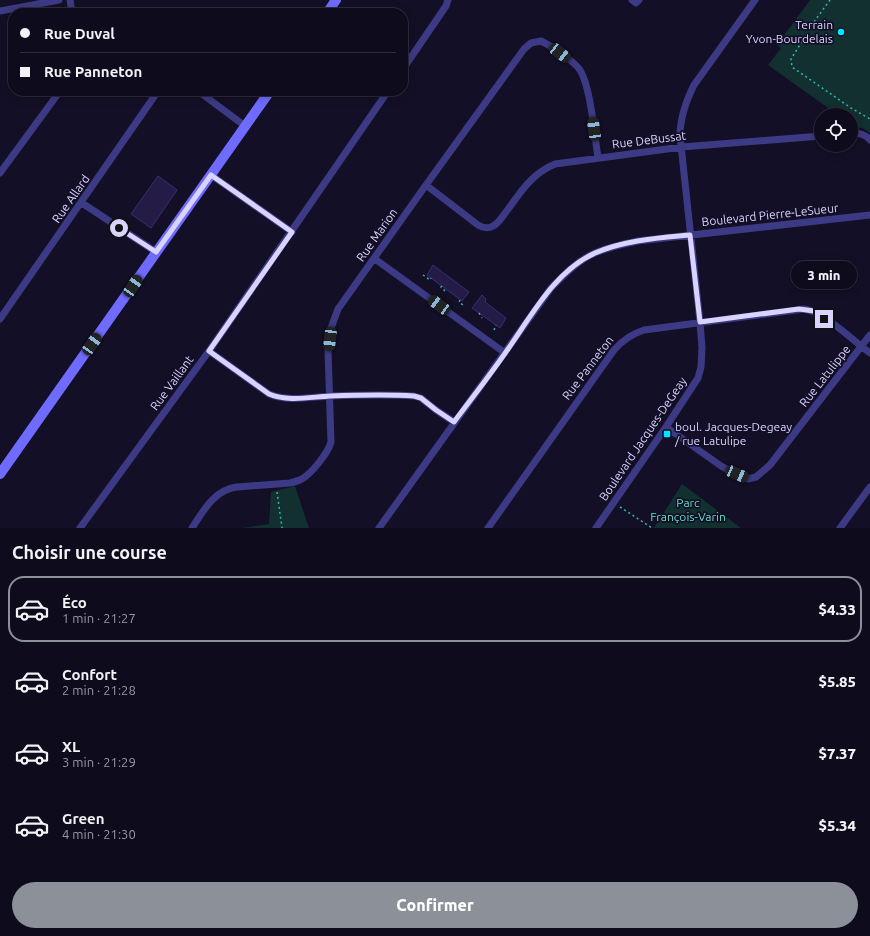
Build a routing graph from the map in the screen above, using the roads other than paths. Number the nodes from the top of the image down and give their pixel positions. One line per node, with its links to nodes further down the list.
1 (59, 0): 6 (street)
2 (448, 0): 7 (street)
3 (632, 0): 4 (street)
4 (638, 0)
5 (756, 0): 17 (street, Boulevard Jacques-DeGeay)
6 (16, 8)
7 (408, 62)
8 (56, 96): 19 (street)
9 (155, 96): 22 (street, Rue Allard)
10 (205, 96): 13 (street)
11 (266, 96): 13 (main road)
12 (385, 96): 24 (street, Rue Vaillant)
13 (245, 126): 20 (main road)
14 (858, 133): 16 (street)
15 (814, 137): 17 (street, Rue DeBussat)
16 (870, 140)
17 (682, 147): 18 (street, Rue DeBussat); 25 (street, Boulevard Jacques-DeGeay)
18 (598, 157): 21 (street, Rue DeBussat); 21 (street, Rue Marion)
19 (0, 173)
20 (211, 175): 24 (street); 26 (main road)
21 (426, 185): 27 (street, Rue Marion)
22 (82, 203): 26 (street); 28 (street, Rue Allard)
23 (870, 215): 25 (street, Boulevard Pierre-LeSueur)
24 (292, 232): 32 (street, Rue Vaillant)
25 (690, 235): 29 (street, Boulevard Jacques-DeGeay); 34 (street, Boulevard Pierre-LeSueur)
26 (156, 252): 38 (main road)
27 (374, 259): 34 (street); 35 (street, Rue Marion)
28 (0, 319)
29 (700, 322): 31 (street, Rue Panneton); 37 (street, Boulevard Jacques-DeGeay); 43 (street, Rue Panneton)
30 (870, 335): 31 (street, Rue Latulippe)
31 (862, 346): 33 (street, Rue Panneton); 37 (street, Rue Latulippe)
32 (209, 351): 35 (street); 40 (street, Rue Vaillant)
33 (870, 352)
34 (506, 353): 36 (street, Boulevard Pierre-LeSueur)
35 (330, 396): 36 (street); 41 (street, Rue Marion)
36 (454, 422): 42 (street, Boulevard Pierre-LeSueur)
37 (666, 427): 44 (street, Boulevard Jacques-DeGeay)
38 (0, 474)
39 (870, 487): 45 (street)
40 (80, 528)
41 (192, 528)
42 (379, 528)
43 (488, 528)
44 (596, 528)
45 (840, 528)

